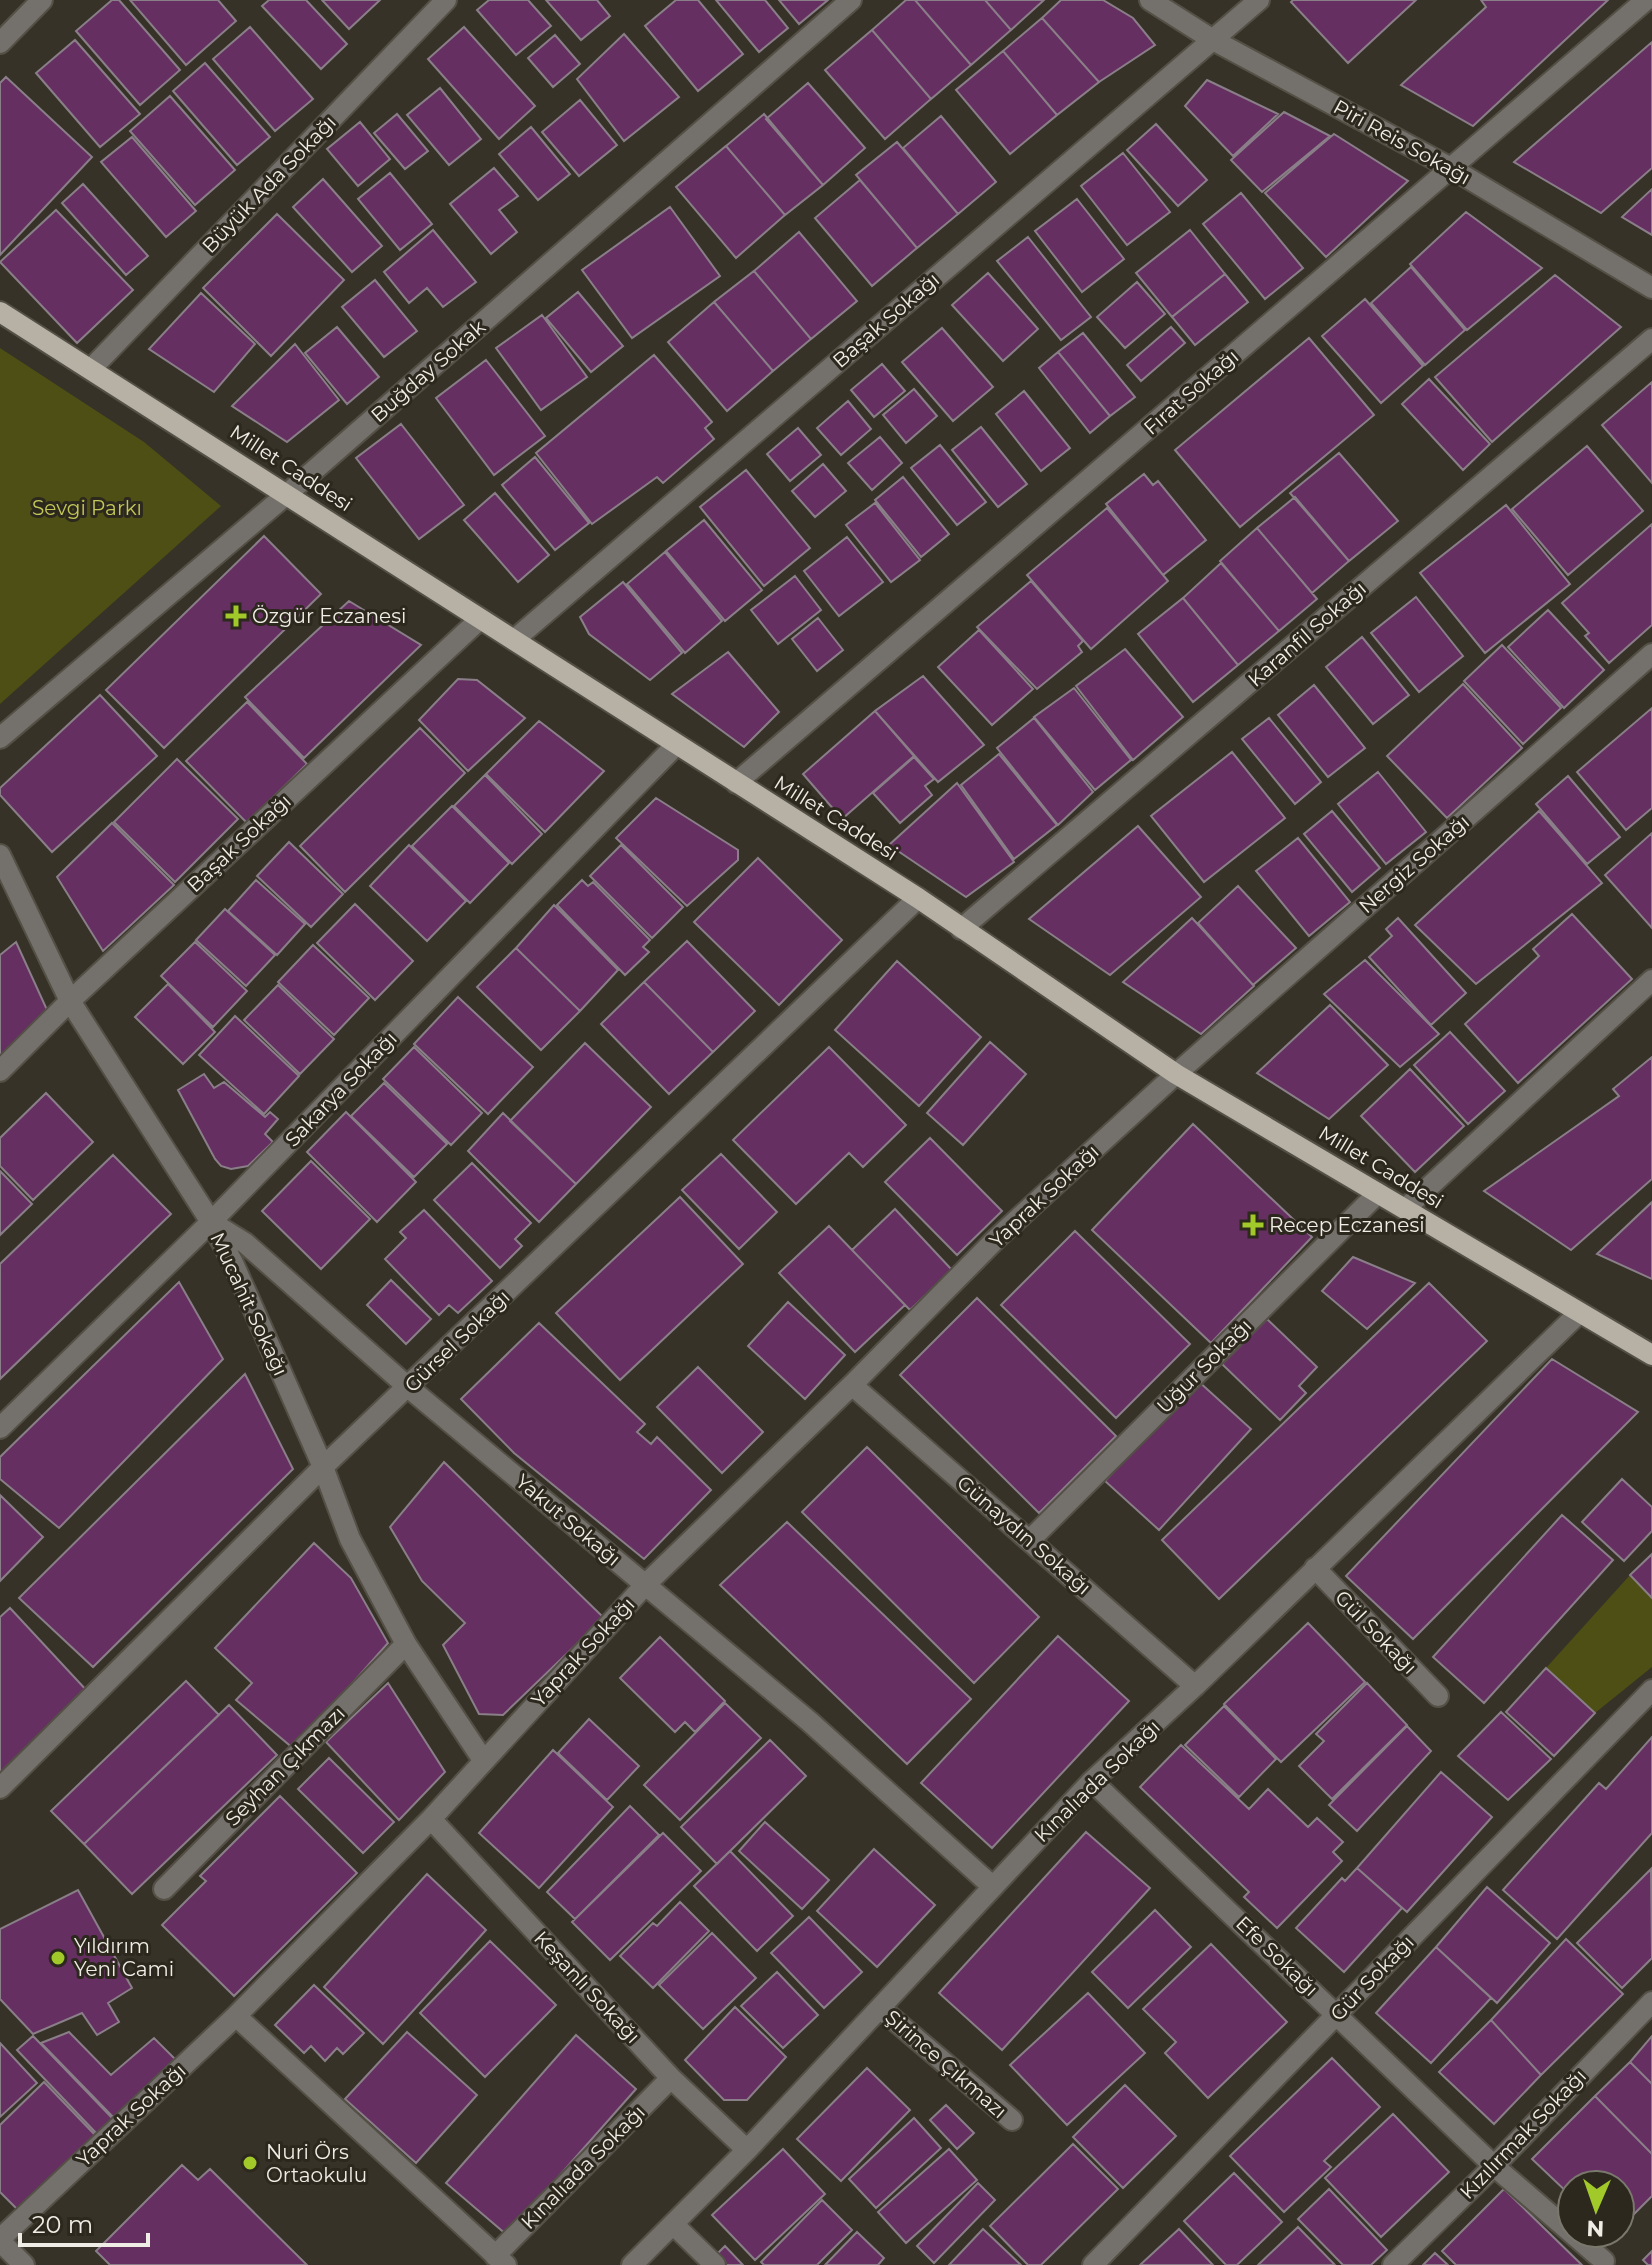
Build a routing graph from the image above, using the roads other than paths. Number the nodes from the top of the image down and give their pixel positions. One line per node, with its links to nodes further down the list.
1 (42, 0): 8 (street)
2 (446, 0): 13 (street, Büyük Ada Sokağı)
3 (851, 0): 14 (street, Buğday Sokak)
4 (1150, 0): 7 (street, Piri Reis Sokağı)
5 (1259, 0): 7 (street, Başak Sokağı)
6 (1646, 0): 9 (street, Fırat Sokağı)
7 (1213, 40): 9 (street, Piri Reis Sokağı); 16 (street, Başak Sokağı)
8 (0, 43)
9 (1451, 168): 10 (street, Piri Reis Sokağı); 20 (street, Fırat Sokağı)
10 (1652, 288)
11 (0, 312): 13 (main road, Millet Caddesi)
12 (1652, 339): 23 (street, Karanfil Sokağı)
13 (91, 369): 14 (main road, Millet Caddesi)
14 (287, 494): 15 (main road, Millet Caddesi); 18 (street, Buğday Sokak)
15 (480, 619): 16 (main road, Millet Caddesi); 25 (street, Başak Sokağı)
16 (514, 640): 19 (main road, Millet Caddesi)
17 (1652, 654): 27 (street, Nergiz Sokağı)
18 (0, 738)
19 (676, 745): 20 (main road, Millet Caddesi); 30 (street, Sakarya Sokağı)
20 (736, 783): 22 (main road, Millet Caddesi)
21 (0, 855): 25 (street, Mucahit Sokağı)
22 (918, 898): 23 (main road, Millet Caddesi); 34 (street, Gürsel Sokağı)
23 (961, 929): 27 (main road, Millet Caddesi)
24 (1652, 980): 29 (street)
25 (70, 1001): 26 (street, Başak Sokağı); 30 (street, Mucahit Sokağı)
26 (0, 1071)
27 (1176, 1074): 28 (main road, Millet Caddesi); 33 (street, Yaprak Sokağı)
28 (1378, 1193): 29 (main road, Millet Caddesi); 37 (street, Uğur Sokağı)
29 (1405, 1209): 31 (main road, Millet Caddesi)
30 (211, 1222): 34 (street, Yakut Sokağı); 35 (street, Sakarya Sokağı); 36 (street, Mucahit Sokağı)
31 (1579, 1313): 32 (main road, Millet Caddesi); 38 (street, Kınalıada Sokağı)
32 (1652, 1355)
33 (852, 1385): 37 (street, Günaydın Sokağı); 39 (street, Yaprak Sokağı)
34 (408, 1387): 36 (street, Gürsel Sokağı); 39 (street, Yakut Sokağı)
35 (0, 1428)
36 (323, 1467): 40 (street, Mucahit Sokağı); 46 (street, Gürsel Sokağı)
37 (1030, 1540): 41 (street, Günaydın Sokağı)
38 (1315, 1568): 41 (street, Kınalıada Sokağı); 43 (street, Gül Sokağı)
39 (646, 1584): 44 (street, Yaprak Sokağı); 48 (street, Yakut Sokağı)
40 (406, 1644): 44 (street, Mucahit Sokağı); 49 (street, Seyhan Çıkmazı)
41 (1195, 1686): 45 (street, Kınalıada Sokağı)
42 (1652, 1690): 52 (street, Gür Sokağı)
43 (1438, 1696)
44 (483, 1760): 47 (street, Yaprak Sokağı)
45 (1092, 1781): 48 (street, Kınalıada Sokağı); 52 (street, Efe Sokağı)
46 (0, 1788)
47 (431, 1819): 53 (street, Yaprak Sokağı); 54 (street, Keşanlı Sokağı)
48 (992, 1886): 51 (street, Kınalıada Sokağı)
49 (164, 1889)
50 (1652, 2002): 57 (street, Kızılırmak Sokağı)
51 (880, 2008): 55 (street, Şirince Çıkmazı); 56 (street, Kınalıada Sokağı)
52 (1338, 2014): 57 (street, Efe Sokağı); 65 (street, Gür Sokağı)
53 (236, 2016): 59 (street, Yaprak Sokağı); 60 (street)
54 (671, 2078): 56 (street, Keşanlı Sokağı); 60 (street, Kınalıada Sokağı)
55 (1012, 2120)
56 (747, 2150): 58 (street, Kınalıada Sokağı)
57 (1494, 2166): 61 (street, Efe Sokağı); 66 (street, Kızılırmak Sokağı)
58 (674, 2225): 63 (street, Kınalıada Sokağı); 64 (street)
59 (0, 2240): 62 (street)
60 (500, 2261)
61 (1604, 2261)
62 (24, 2265)
63 (632, 2265)
64 (715, 2265)
65 (1093, 2265)
66 (1393, 2265)

